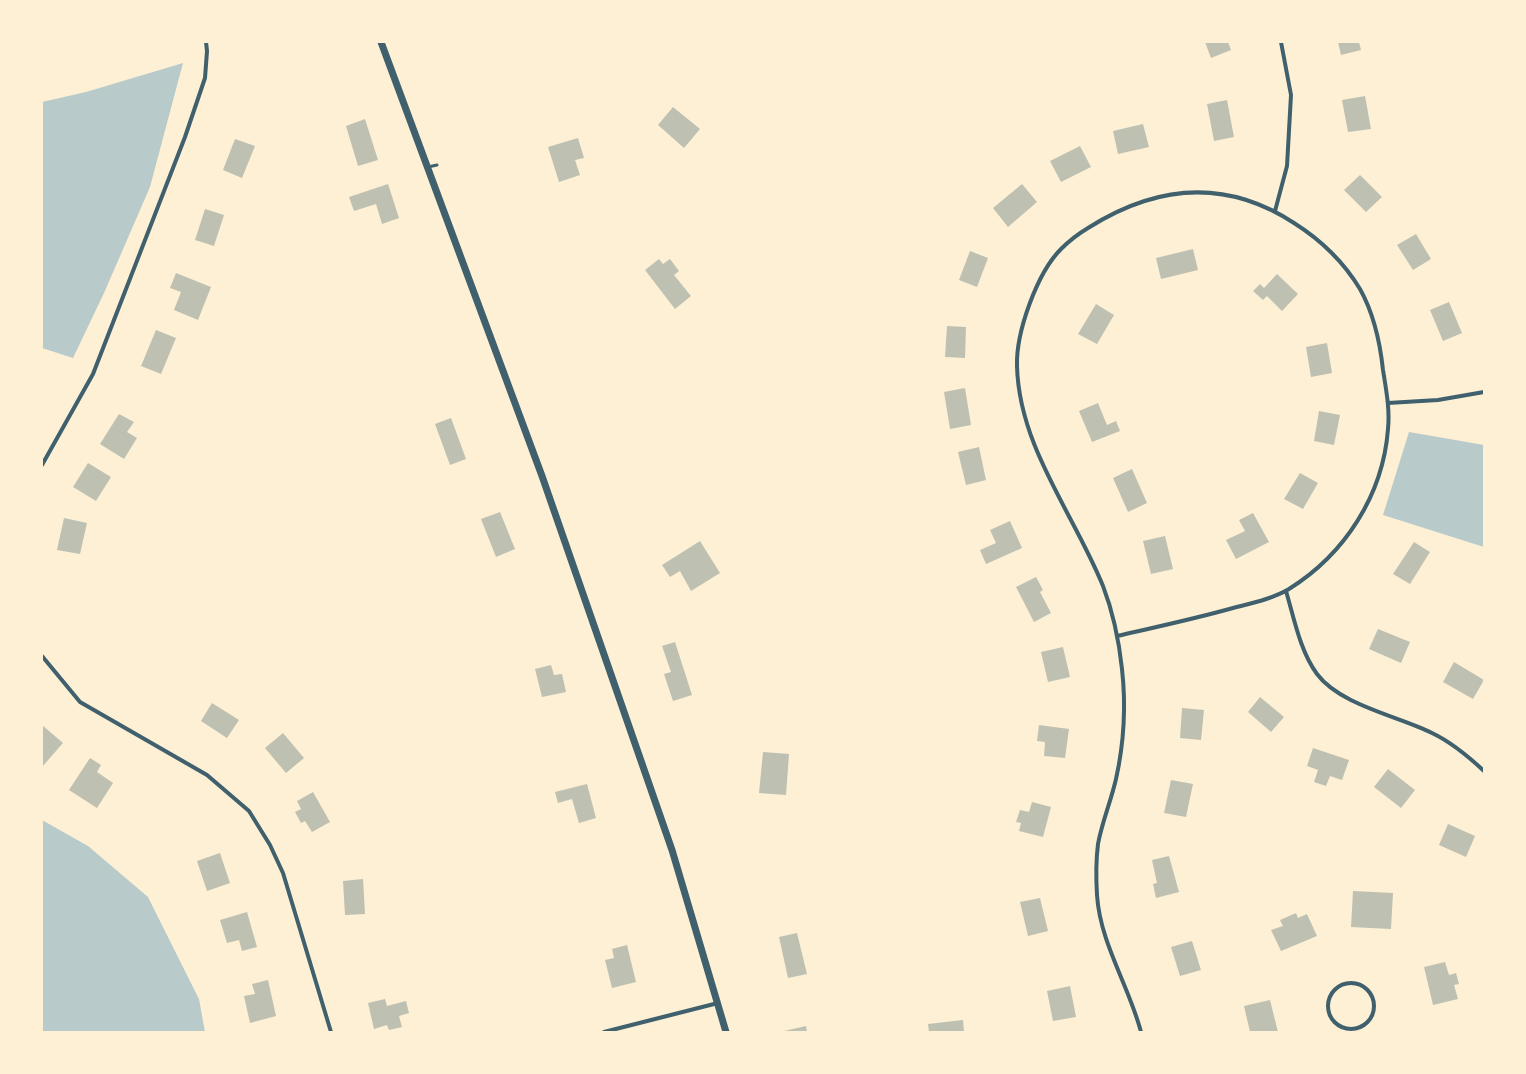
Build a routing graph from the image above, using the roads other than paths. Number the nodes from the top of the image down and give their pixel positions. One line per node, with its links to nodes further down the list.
1 (206, 42): 9 (street)
2 (380, 42): 5 (street)
3 (1281, 42): 6 (street)
4 (437, 165): 5 (lane)
5 (426, 168): 14 (street)
6 (1275, 211): 8 (street); 11 (street)
7 (1484, 392): 8 (street)
8 (1388, 403): 10 (street)
9 (42, 465)
10 (1286, 591): 11 (street); 13 (street)
11 (1117, 636): 19 (street)
12 (42, 656): 16 (street)
13 (1484, 771)
14 (718, 1003): 17 (street); 18 (street)
15 (1347, 1030): 15 (street)
16 (331, 1032)
17 (604, 1032)
18 (726, 1032)
19 (1141, 1032)

